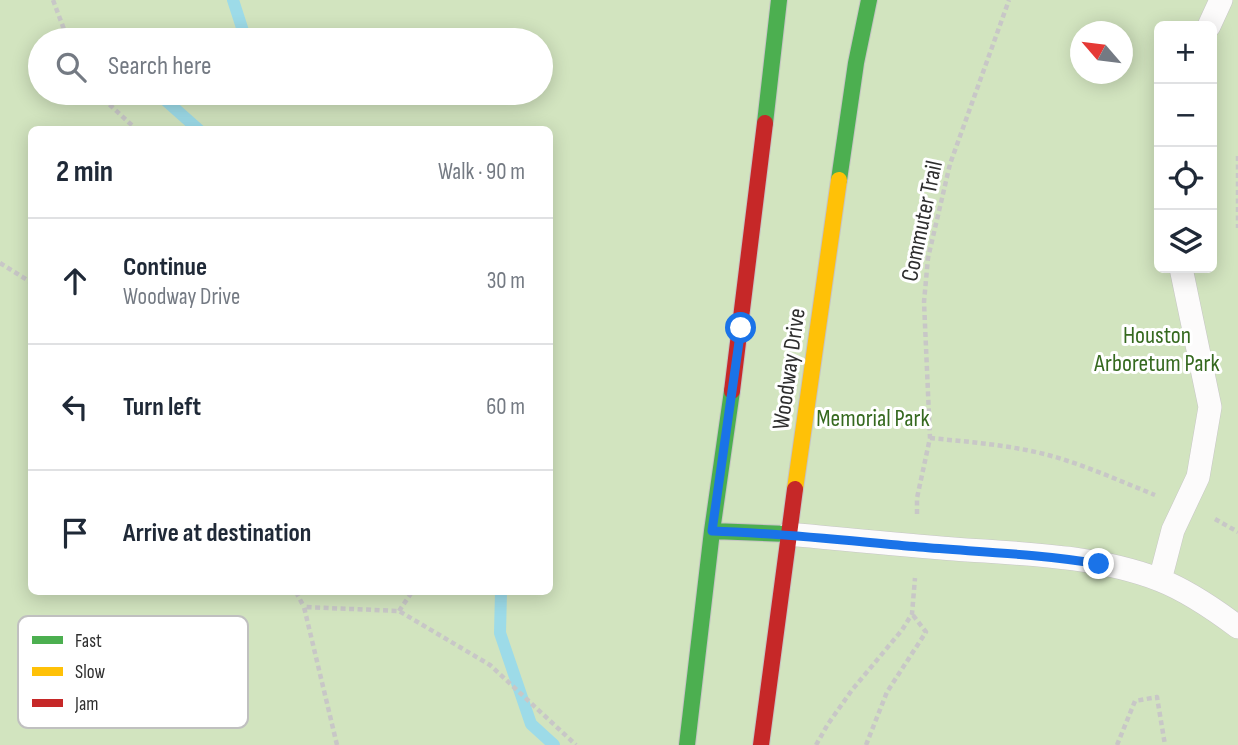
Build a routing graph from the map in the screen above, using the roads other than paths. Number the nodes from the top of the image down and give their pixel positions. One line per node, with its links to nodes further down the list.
1 (779, 0): 6 (main road)
2 (869, 0): 7 (main road, Woodway Drive)
3 (1221, 0): 4 (lane)
4 (1211, 21)
5 (1182, 273): 8 (lane)
6 (712, 531): 7 (main road); 10 (main road)
7 (788, 534): 8 (lane); 11 (main road, Woodway Drive)
8 (1160, 580): 9 (lane)
9 (1238, 626)
10 (687, 745)
11 (761, 745)

